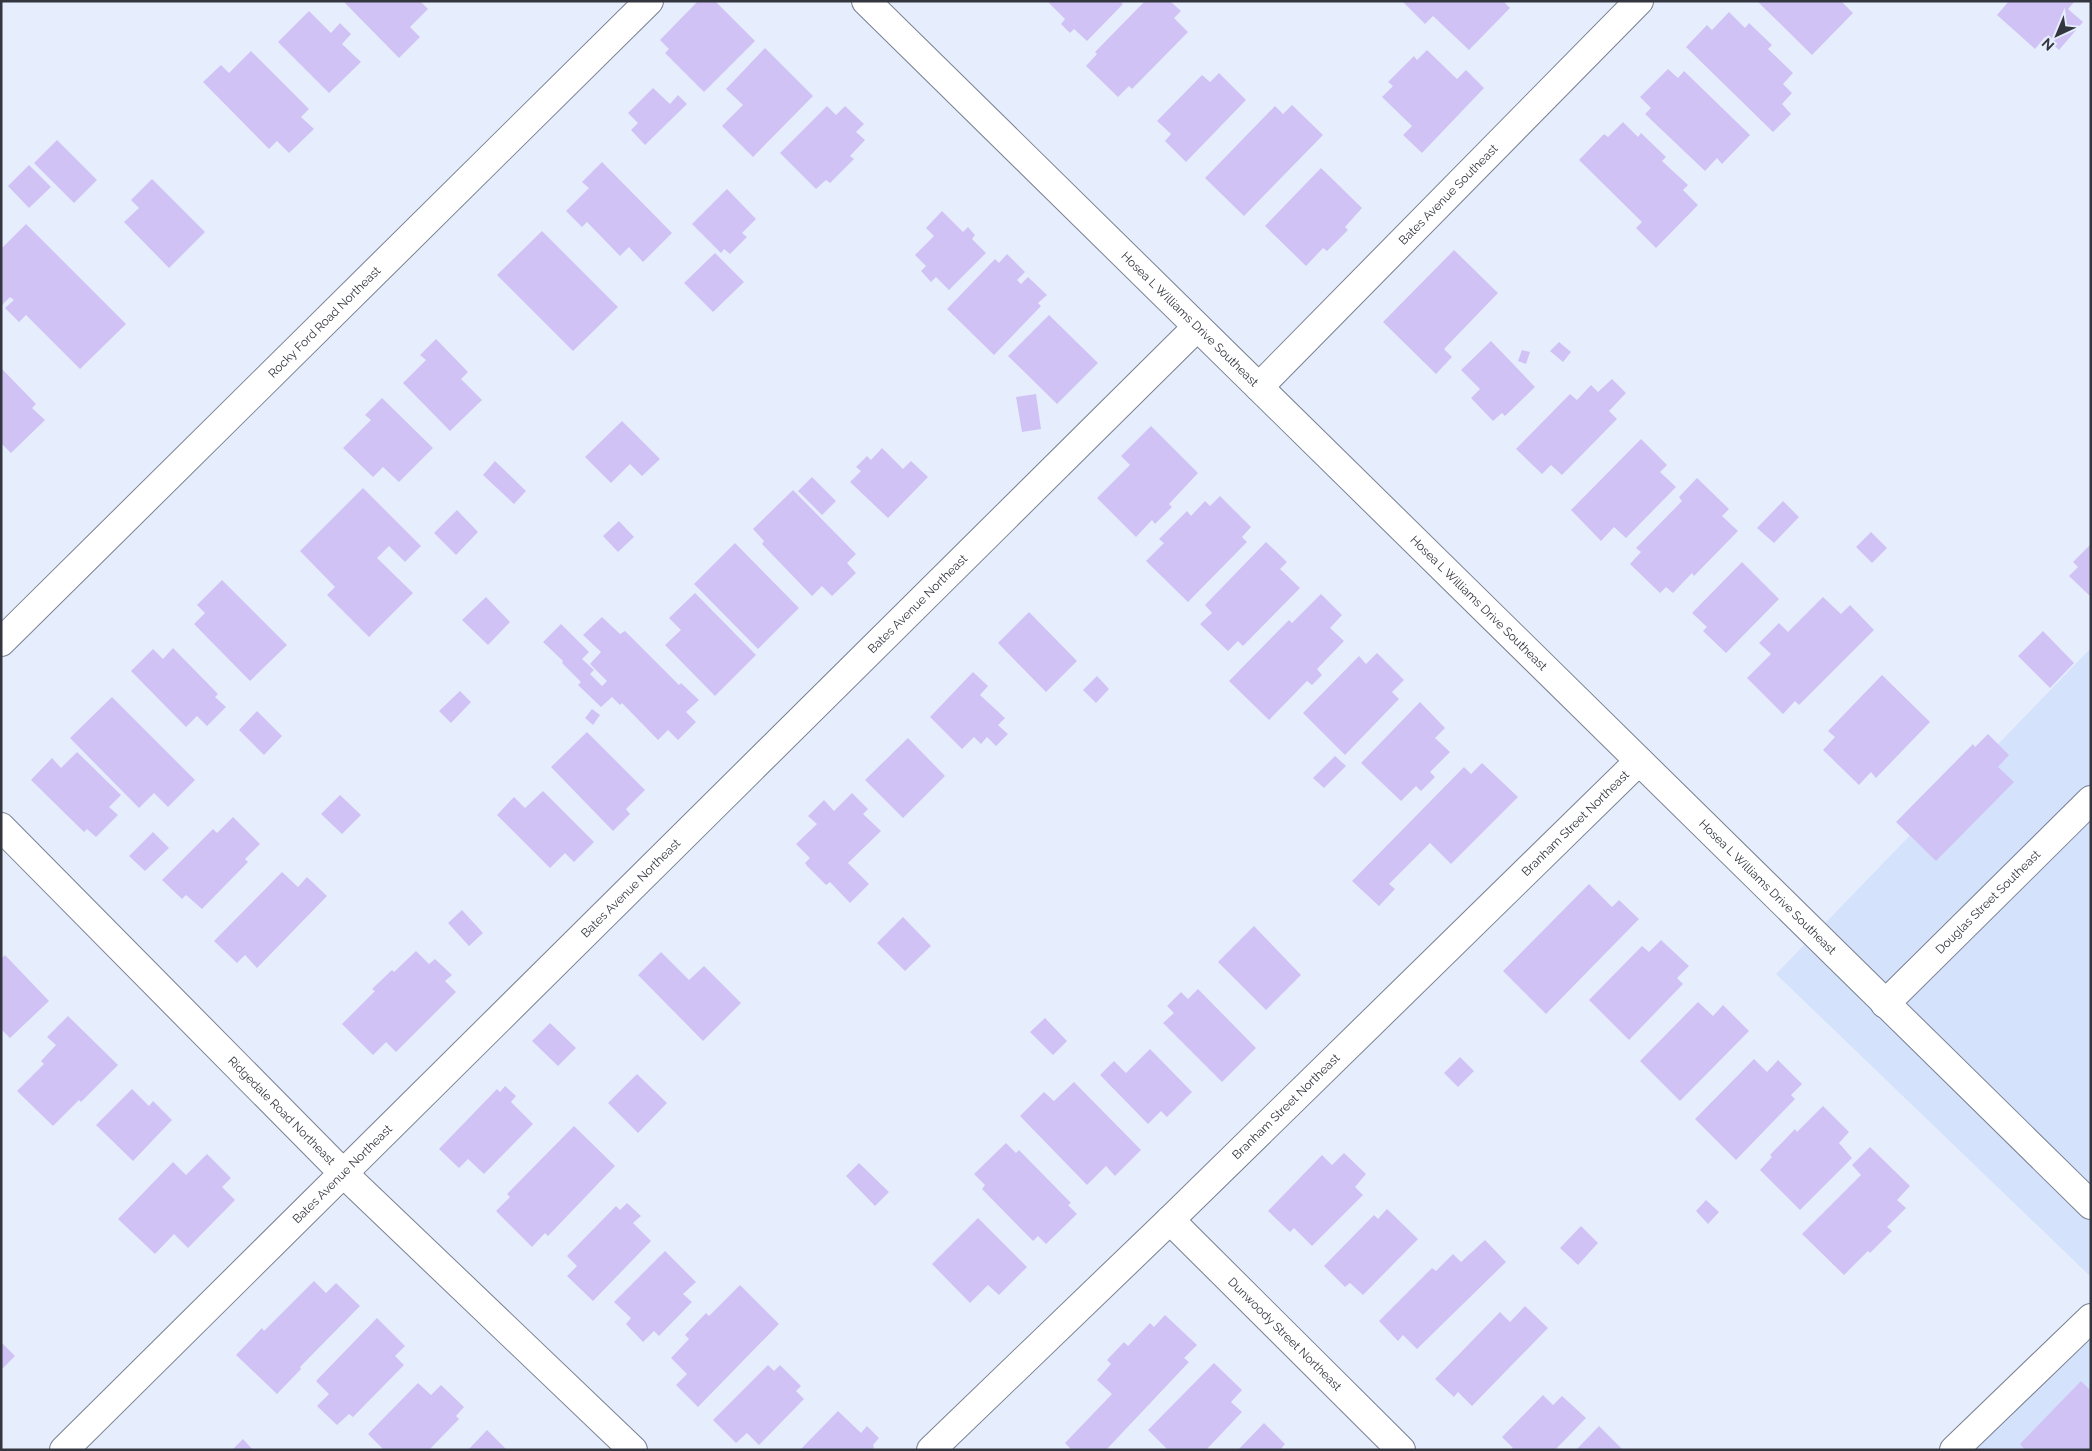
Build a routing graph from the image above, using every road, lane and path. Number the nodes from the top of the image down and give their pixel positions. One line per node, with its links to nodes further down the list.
1 (649, 1): 6 (street, Rocky Ford Road Northeast)
2 (866, 1): 4 (street, Hosea L Williams Drive Southeast)
3 (1639, 1): 5 (street, Bates Avenue Southeast)
4 (1197, 326): 5 (street, Hosea L Williams Drive Southeast); 11 (street, Bates Avenue Northeast)
5 (1259, 387): 7 (street, Hosea L Williams Drive Southeast)
6 (1, 642)
7 (1639, 761): 10 (street, Hosea L Williams Drive Southeast); 13 (street, Branham Street Northeast)
8 (2091, 800): 10 (street, Douglas Street Southeast)
9 (1, 828): 11 (street, Ridgedale Road Northeast)
10 (1885, 1004): 12 (street, Hosea L Williams Drive Southeast)
11 (344, 1174): 15 (street, Bates Avenue Northeast); 16 (street, Ridgedale Road Northeast)
12 (2091, 1205)
13 (1170, 1220): 17 (street, Branham Street Northeast); 18 (street, Dunwoody Street Northeast)
14 (2091, 1318): 19 (street)
15 (64, 1450)
16 (632, 1450)
17 (931, 1450)
18 (1401, 1450)
19 (1954, 1450)

